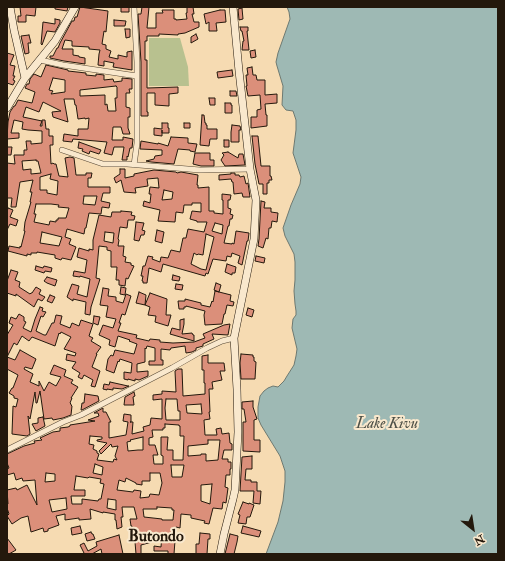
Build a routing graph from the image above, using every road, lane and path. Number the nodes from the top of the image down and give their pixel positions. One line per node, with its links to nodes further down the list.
1 (10, 7): 7 (street)
2 (75, 7): 5 (street)
3 (134, 7): 6 (street)
4 (233, 7): 11 (street)
5 (40, 60): 6 (street); 7 (street)
6 (137, 76): 10 (street)
7 (25, 78): 8 (street)
8 (7, 108)
9 (62, 150): 10 (street)
10 (134, 165): 11 (street)
11 (250, 169): 12 (street)
12 (234, 338): 13 (street); 14 (street)
13 (7, 450)
14 (220, 554)

